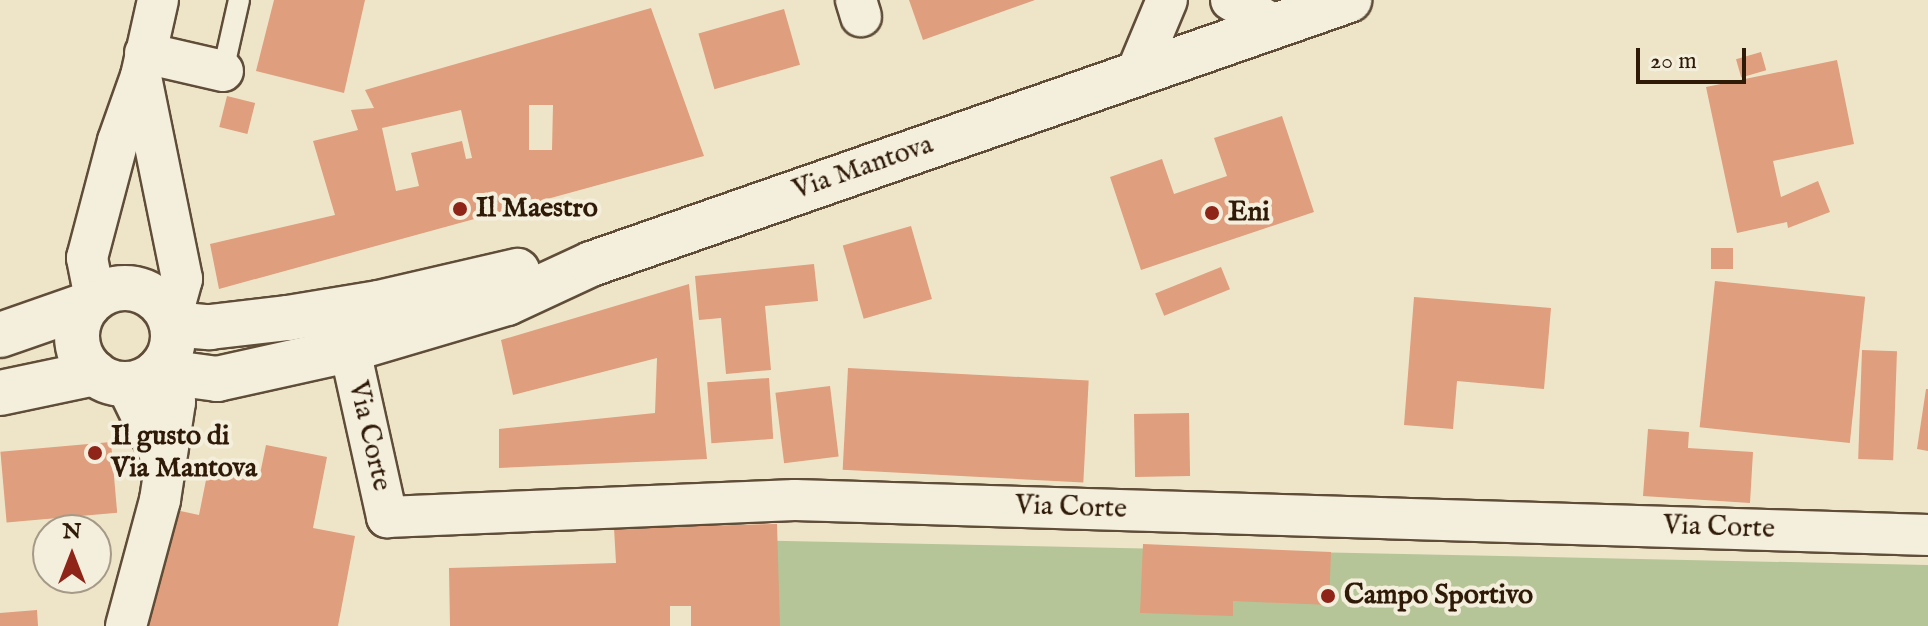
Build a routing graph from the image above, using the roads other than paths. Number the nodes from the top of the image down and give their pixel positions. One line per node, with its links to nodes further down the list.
1 (158, 0): 7 (street)
2 (239, 0): 8 (lane)
3 (1167, 0): 9 (street)
4 (1231, 0): 6 (street)
5 (1349, 0): 6 (main road, Via Mantova)
6 (1276, 26): 9 (main road, Via Mantova)
7 (143, 64): 8 (street); 10 (street); 11 (street)
8 (223, 71)
9 (1136, 74): 12 (main road, Via Mantova)
10 (92, 301): 11 (main road); 13 (main road); 14 (main road)
11 (171, 322): 12 (main road, Via Mantova); 14 (main road)
12 (342, 330): 14 (main road, Via Mantova); 16 (street, Via Corte)
13 (0, 335)
14 (132, 376): 15 (main road, Via Mantova); 17 (street)
15 (0, 393)
16 (1928, 535)
17 (126, 626)

